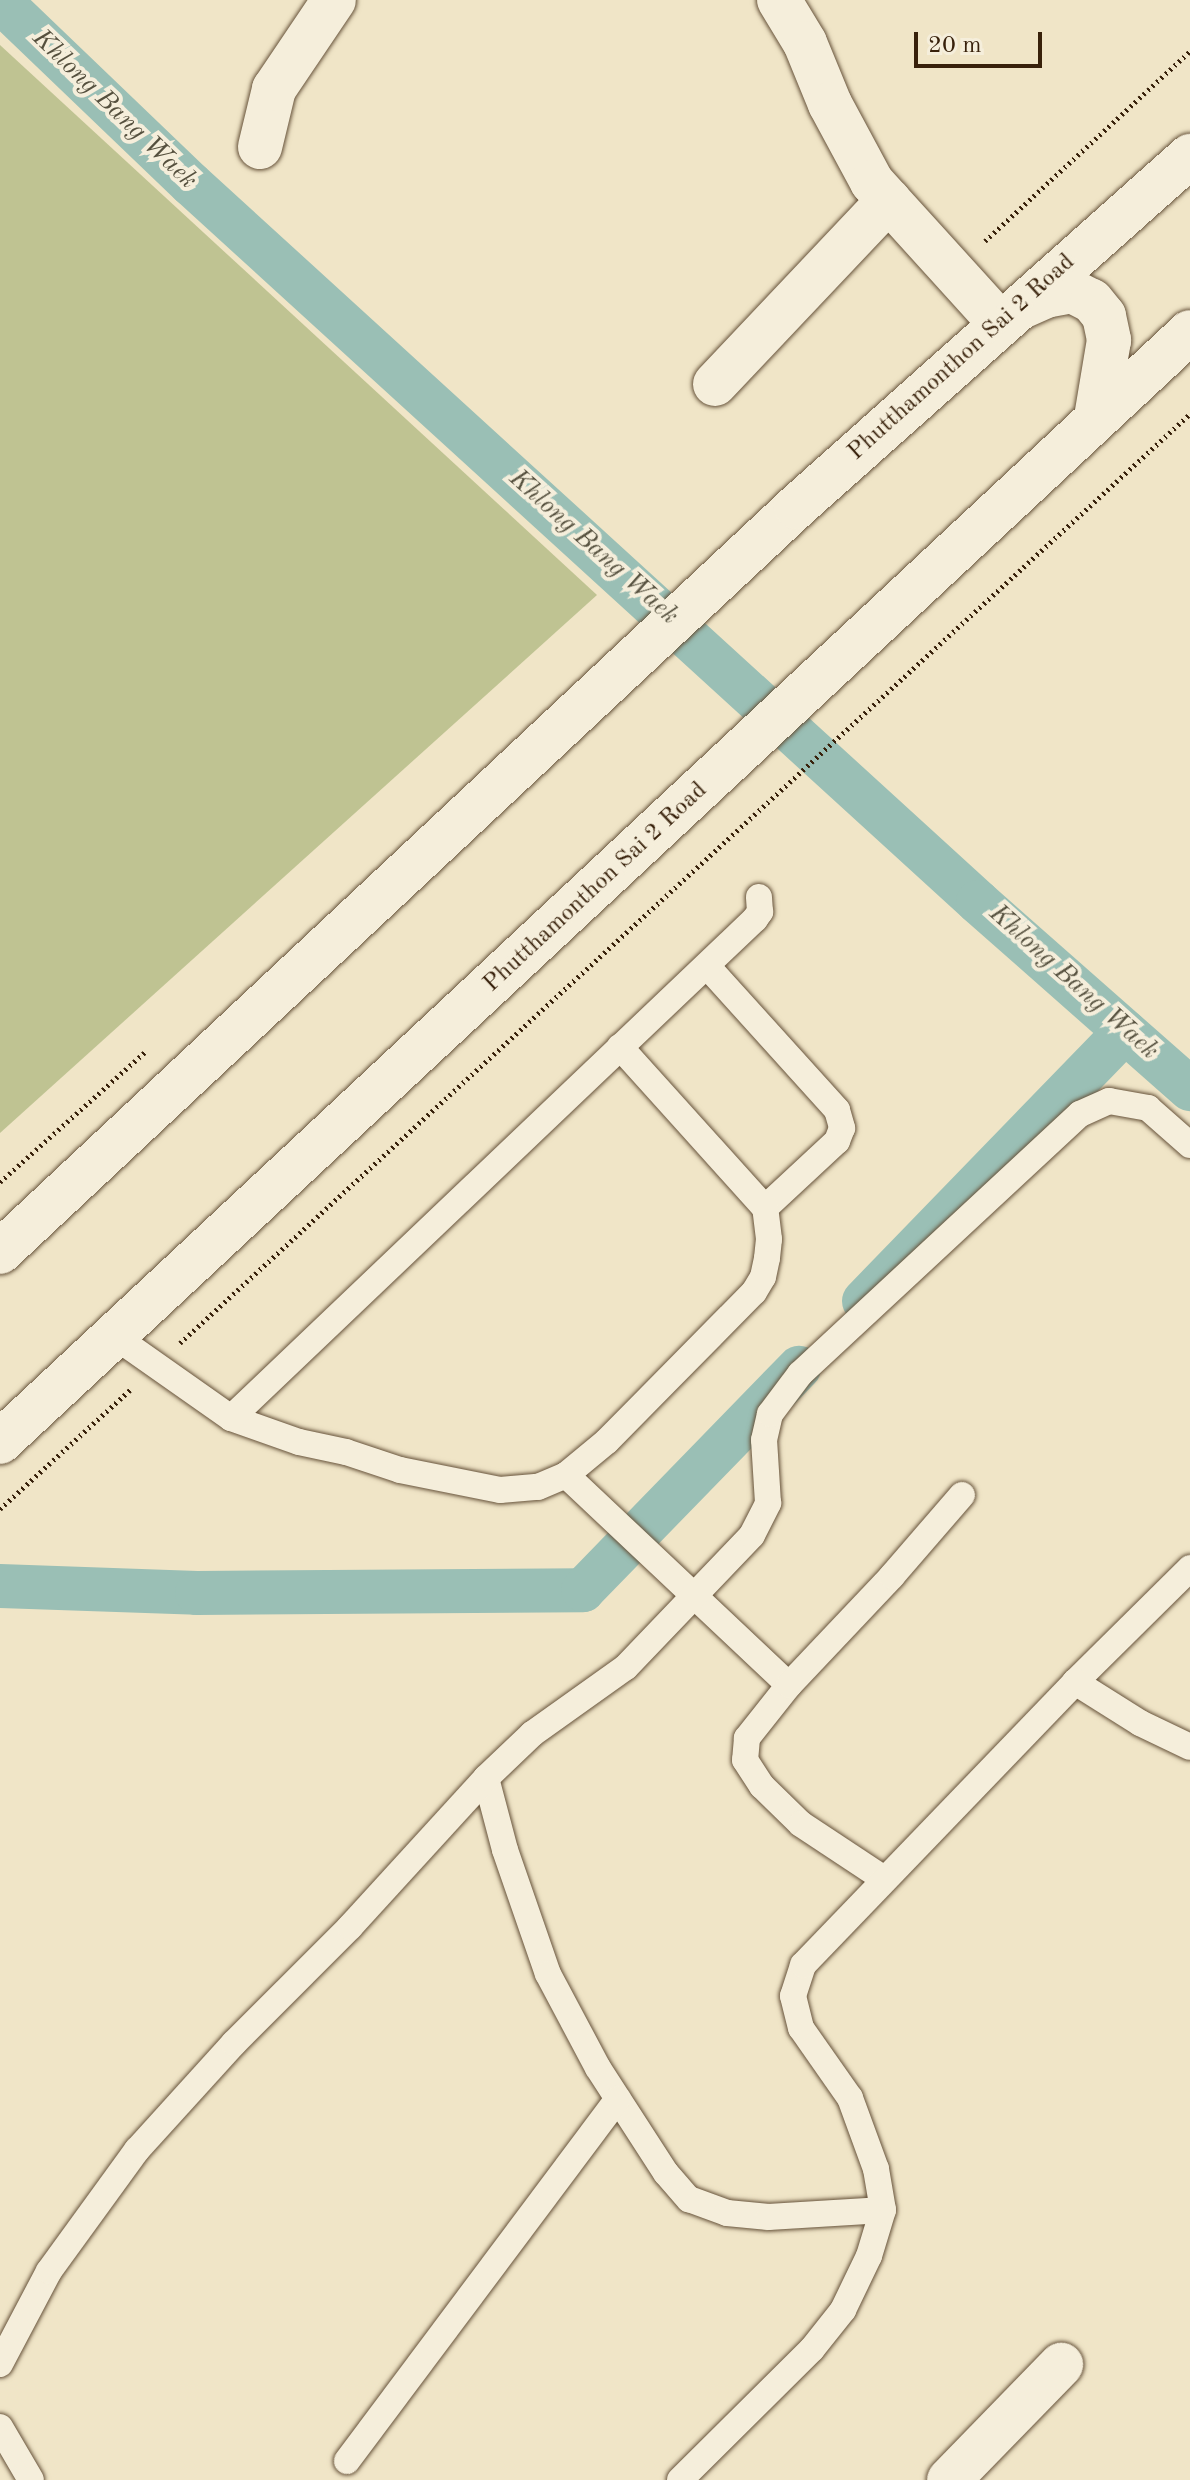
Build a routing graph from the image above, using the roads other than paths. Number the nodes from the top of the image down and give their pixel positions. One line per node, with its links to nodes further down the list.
1 (334, 0): 3 (main road)
2 (779, 0): 5 (main road)
3 (260, 147)
4 (1190, 156): 6 (main road, Phutthamonthon Sai 2 Road)
5 (889, 200): 6 (main road); 8 (main road)
6 (1007, 316): 9 (main road); 15 (main road, Phutthamonthon Sai 2 Road)
7 (1190, 332): 9 (main road, Phutthamonthon Sai 2 Road)
8 (715, 384)
9 (1096, 418): 16 (main road, Phutthamonthon Sai 2 Road)
10 (759, 897): 11 (lane)
11 (707, 966): 12 (lane); 14 (lane)
12 (620, 1047): 14 (lane); 17 (lane)
13 (1190, 1145): 22 (lane)
14 (765, 1208): 19 (lane)
15 (0, 1252)
16 (113, 1335): 17 (lane); 18 (main road, Phutthamonthon Sai 2 Road)
17 (231, 1418): 19 (lane)
18 (0, 1442)
19 (566, 1475): 22 (lane)
20 (962, 1495): 24 (lane)
21 (1190, 1568): 23 (lane)
22 (696, 1597): 24 (lane); 26 (lane)
23 (1075, 1682): 25 (lane); 27 (lane)
24 (789, 1685): 27 (lane)
25 (1190, 1747)
26 (486, 1778): 28 (lane); 30 (lane)
27 (884, 1879): 29 (lane)
28 (618, 2099): 29 (lane); 33 (lane)
29 (883, 2210): 35 (lane)
30 (0, 2364)
31 (1061, 2365): 36 (main road)
32 (0, 2427): 34 (lane)
33 (347, 2461)
34 (31, 2480)
35 (680, 2480)
36 (949, 2480)

